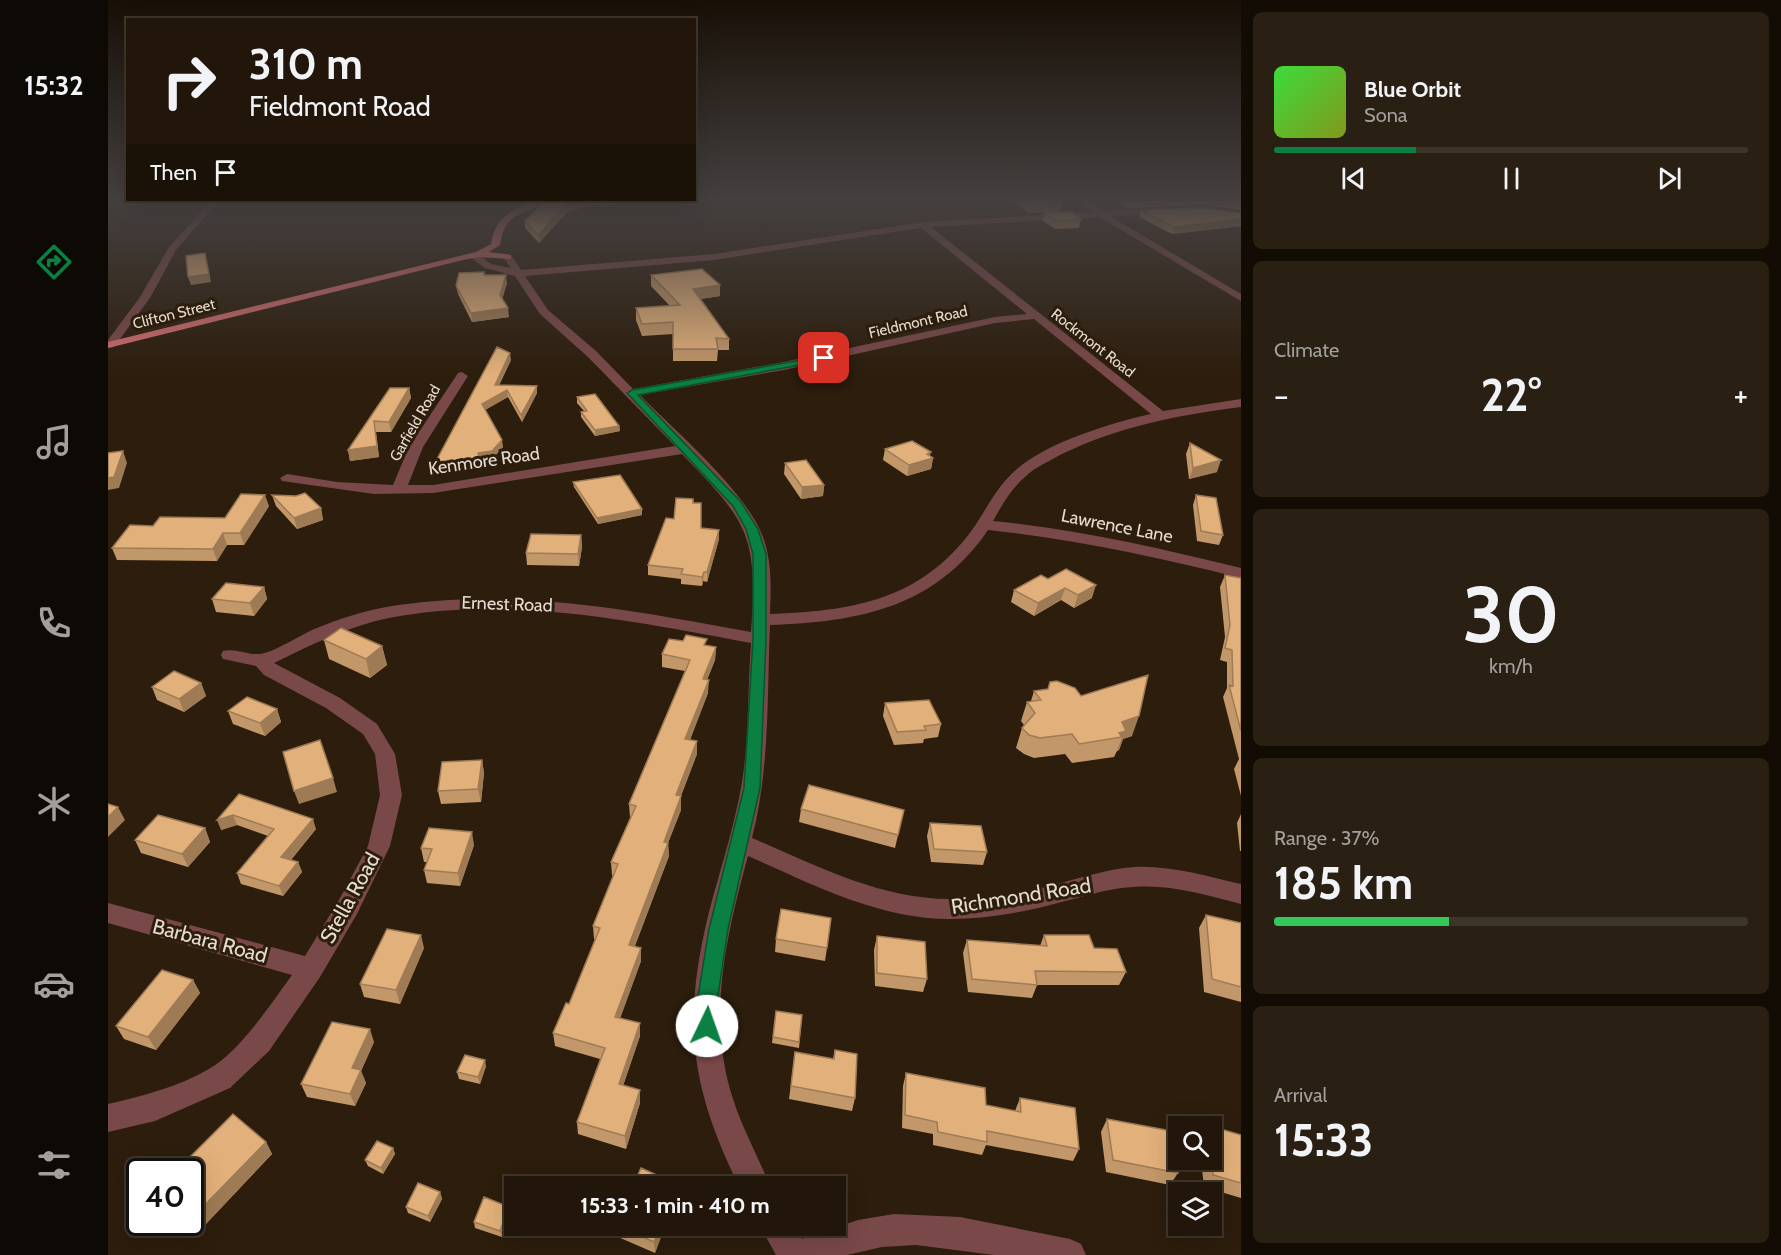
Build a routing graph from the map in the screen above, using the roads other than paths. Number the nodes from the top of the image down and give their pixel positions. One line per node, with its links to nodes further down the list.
1 (166, 260): 12 (street)
2 (477, 260): 12 (main road, Clifton Street)
3 (484, 260): 9 (street)
4 (484, 260): 9 (main road, Clifton Street)
5 (509, 260): 9 (main road)
6 (650, 260): 9 (street, Clifton Street)
7 (966, 260): 11 (street, Rockmont Road)
8 (1177, 260): 10 (street)
9 (513, 265): 14 (street)
10 (1241, 298)
11 (1035, 316): 14 (street, Fieldmont Road); 16 (street, Rockmont Road)
12 (109, 345)
13 (462, 375): 19 (street, Garfield Road)
14 (632, 393): 17 (street)
15 (1241, 403): 16 (street, Ernest Road)
16 (1160, 415): 20 (street, Ernest Road)
17 (685, 449): 19 (street, Kenmore Road); 22 (street)
18 (287, 478): 19 (street, Kenmore Road)
19 (399, 489)
20 (984, 525): 21 (street, Lawrence Lane); 22 (street, Ernest Road)
21 (1241, 573)
22 (760, 629): 24 (street, Ernest Road); 25 (street)
23 (230, 655): 24 (street, Stella Road)
24 (262, 661): 28 (street, Stella Road)
25 (739, 842): 26 (street, Richmond Road); 30 (street)
26 (1241, 894)
27 (108, 913): 28 (street, Barbara Road)
28 (311, 969): 29 (street, Stella Road)
29 (108, 1118)
30 (750, 1176)
31 (782, 1236): 32 (street)
32 (794, 1255)
33 (801, 1255): 34 (street)
34 (1070, 1255)

